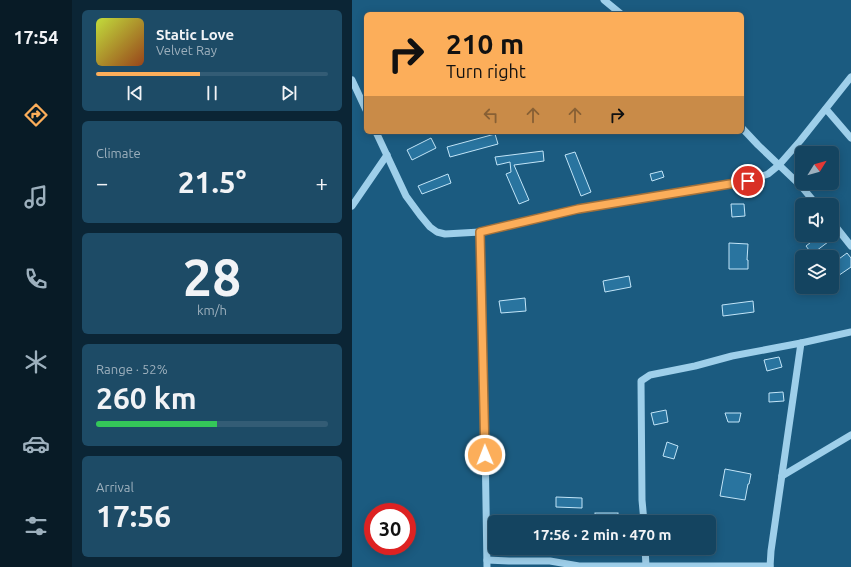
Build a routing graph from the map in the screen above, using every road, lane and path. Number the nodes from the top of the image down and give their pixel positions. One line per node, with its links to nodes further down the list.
1 (604, 0): 2 (street)
2 (619, 12)
3 (851, 77): 6 (street)
4 (352, 80): 5 (street)
5 (364, 106)
6 (826, 109): 9 (street); 11 (street)
7 (744, 130): 11 (street)
8 (377, 134): 10 (street)
9 (851, 138)
10 (387, 156): 13 (street); 15 (street)
11 (779, 164): 12 (street); 15 (street)
12 (811, 198)
13 (352, 206)
14 (839, 231): 16 (street)
15 (480, 232): 23 (street)
16 (851, 246)
17 (851, 332): 18 (street)
18 (801, 343): 20 (street); 21 (street)
19 (851, 435): 20 (street)
20 (782, 476): 25 (street)
21 (643, 515)
22 (645, 555): 24 (street)
23 (487, 564): 24 (street)
24 (646, 566): 25 (street)
25 (770, 567)

